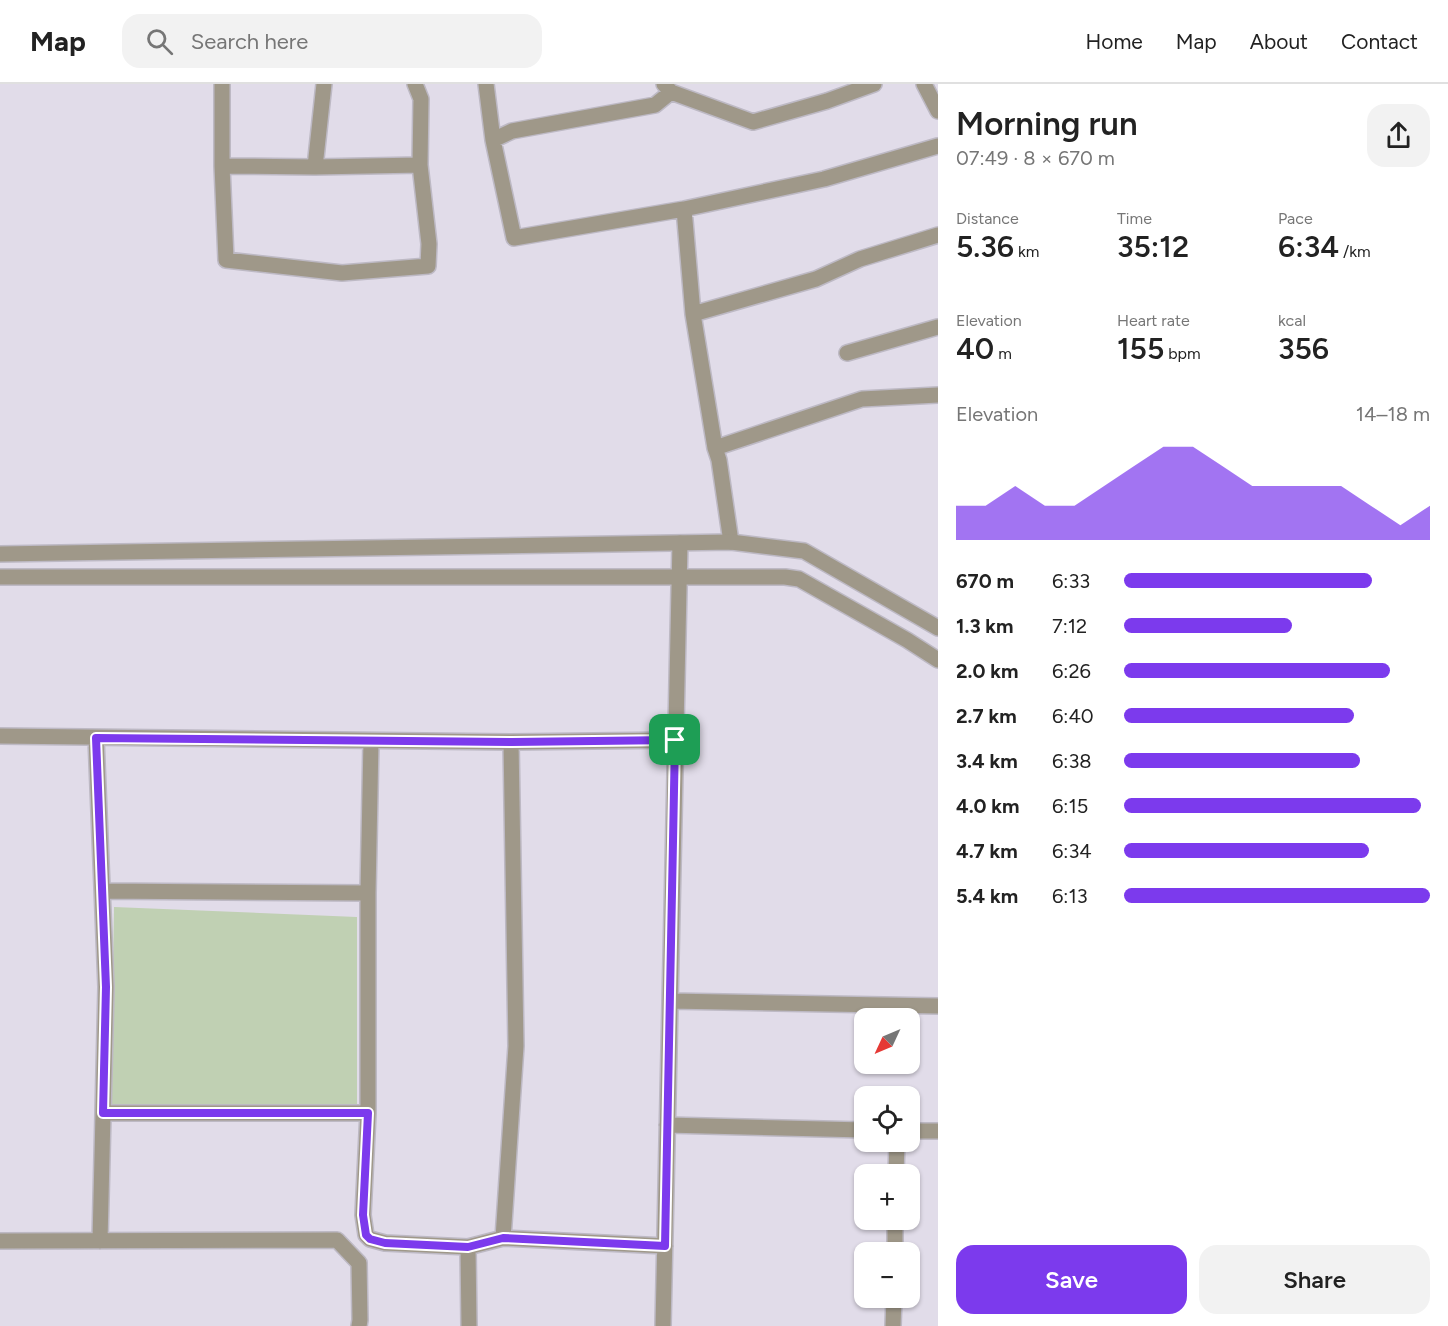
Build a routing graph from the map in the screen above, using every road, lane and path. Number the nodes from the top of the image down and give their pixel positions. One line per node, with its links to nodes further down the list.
1 (222, 84): 12 (street)
2 (324, 84): 13 (street)
3 (415, 84): 11 (street)
4 (486, 84): 9 (street)
5 (874, 84): 7 (street)
6 (924, 84): 8 (street)
7 (668, 88): 9 (street)
8 (938, 111)
9 (493, 141): 14 (street)
10 (938, 146): 14 (street)
11 (420, 165): 12 (street); 13 (street)
12 (222, 166): 13 (street)
13 (315, 167)
14 (684, 209): 16 (street)
15 (938, 236): 16 (street)
16 (693, 314): 20 (street)
17 (938, 327): 18 (street)
18 (847, 353)
19 (938, 395): 20 (street)
20 (715, 448): 21 (street)
21 (731, 542): 22 (street); 24 (street)
22 (680, 543): 23 (street); 28 (street)
23 (219, 550): 25 (street); 27 (street)
24 (804, 551): 29 (street); 30 (street)
25 (0, 554)
26 (0, 577): 27 (street)
27 (221, 577): 28 (street)
28 (679, 578): 29 (street); 34 (street)
29 (799, 579): 31 (street)
30 (938, 628)
31 (938, 660)
32 (0, 736): 33 (street)
33 (96, 738): 35 (street); 37 (street)
34 (675, 740): 36 (street); 39 (street)
35 (371, 741): 36 (street); 38 (street)
36 (512, 742): 47 (street)
37 (103, 891): 38 (street); 41 (street)
38 (368, 893): 42 (street)
39 (670, 1001): 40 (street); 43 (street)
40 (938, 1006)
41 (103, 1113): 42 (street); 49 (street)
42 (368, 1113): 51 (street)
43 (667, 1125): 44 (street); 50 (street)
44 (854, 1130)
45 (920, 1131): 46 (street)
46 (938, 1131)
47 (503, 1238): 50 (street); 51 (street)
48 (0, 1242): 49 (street)
49 (100, 1242): 53 (street)
50 (665, 1246): 55 (street)
51 (468, 1247): 54 (street)
52 (894, 1308): 56 (street)
53 (359, 1326)
54 (469, 1326)
55 (663, 1326)
56 (893, 1326)

